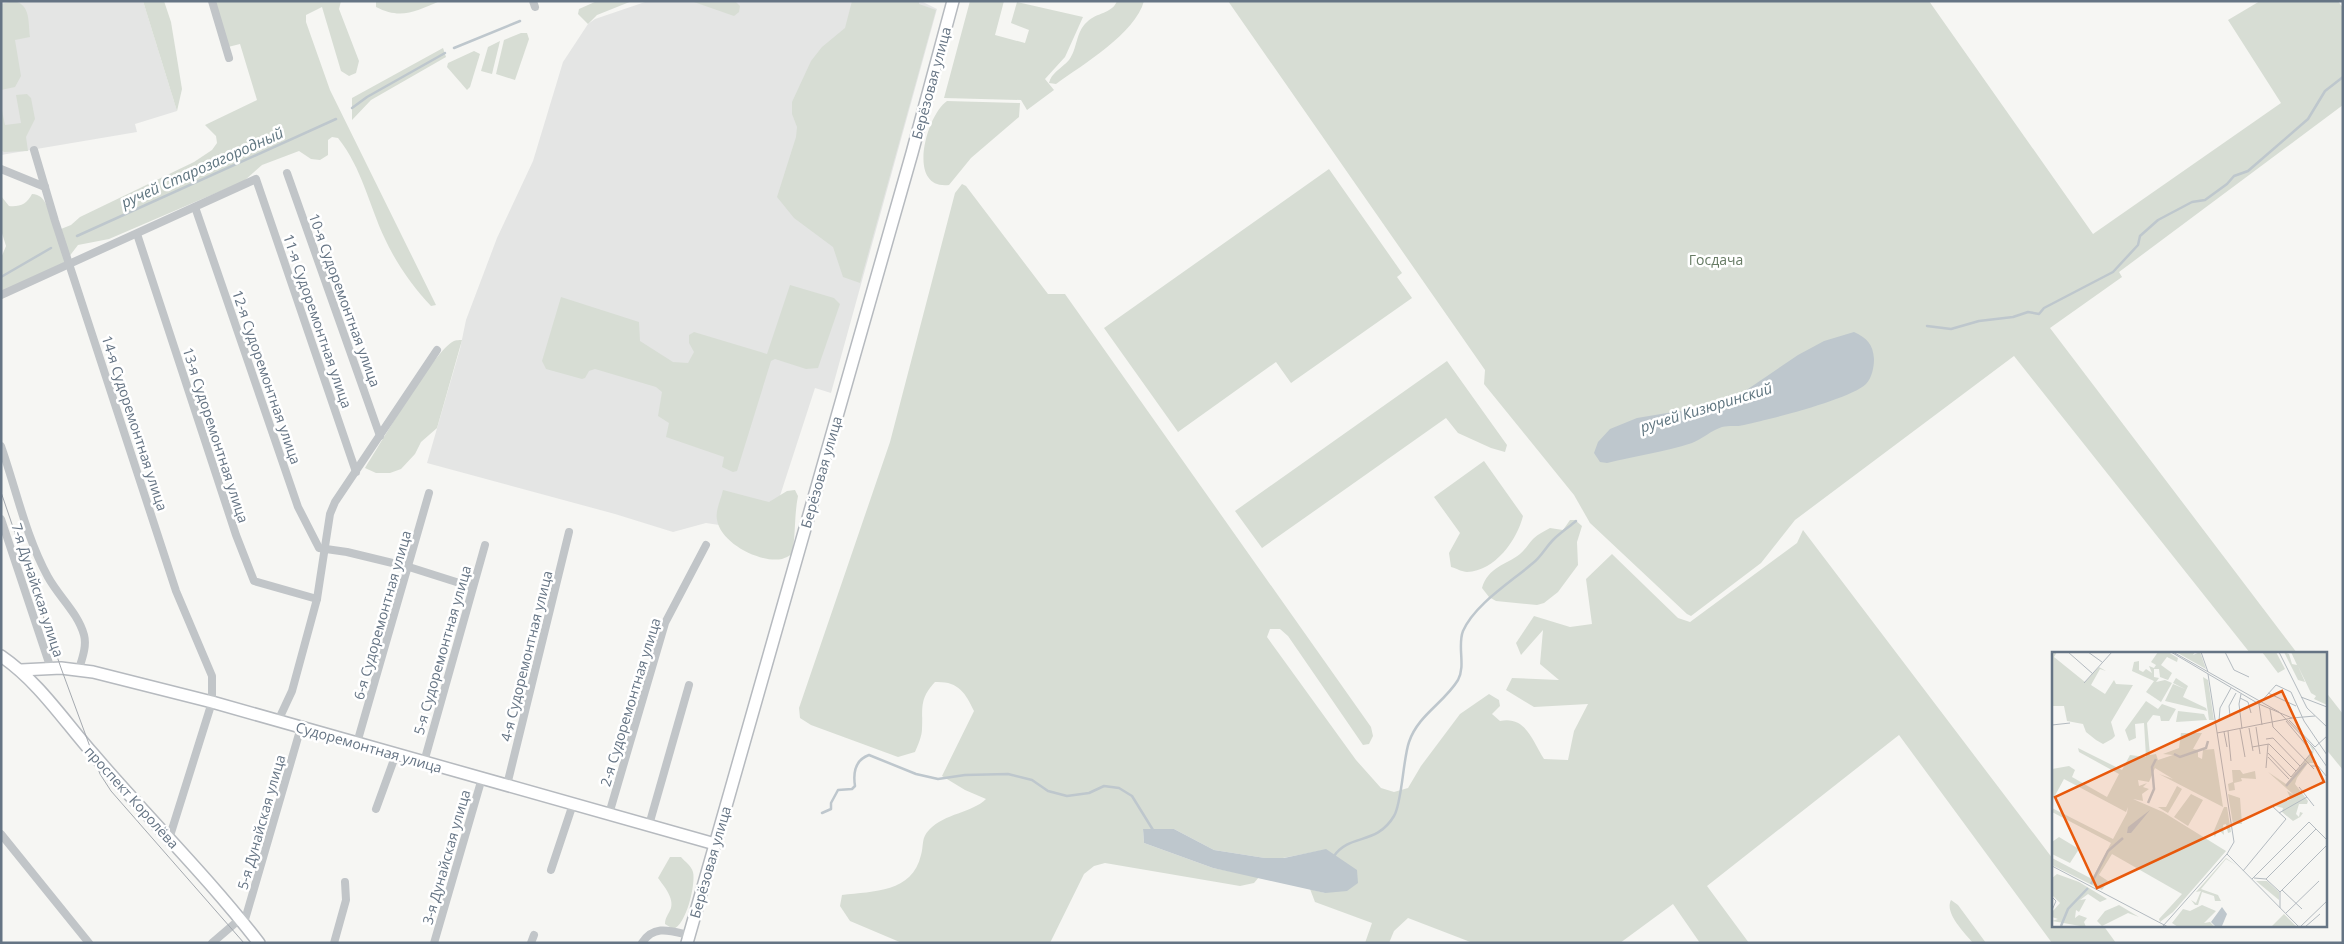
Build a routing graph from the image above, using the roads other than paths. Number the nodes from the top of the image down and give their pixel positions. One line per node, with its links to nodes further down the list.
1 (212, 1): 3 (street)
2 (953, 1): 44 (main road, Берёзовая улица)
3 (229, 58)
4 (34, 150): 7 (street, 14-я Судоремонтная улица)
5 (1, 169): 7 (street)
6 (287, 172): 13 (street, 10-я Судоремонтная улица)
7 (45, 187): 10 (street, 14-я Судоремонтная улица)
8 (195, 207): 9 (street); 15 (street, 11-я Судоремонтная улица); 21 (street, 12-я Судоремонтная улица)
9 (137, 234): 10 (street); 24 (street, 13-я Судоремонтная улица)
10 (70, 263): 11 (street); 30 (street, 14-я Судоремонтная улица)
11 (1, 295)
12 (437, 350): 13 (street)
13 (380, 436): 15 (street)
14 (1, 446): 27 (street)
15 (356, 472): 21 (street)
16 (430, 493): 22 (street, 6-я Судоремонтная улица)
17 (1, 519): 26 (street, 7-я Дунайская улица)
18 (569, 532): 37 (street, 4-я Судоремонтная улица)
19 (485, 545): 23 (street, 5-я Судоремонтная улица)
20 (706, 545): 40 (street, 2-я Судоремонтная улица)
21 (323, 550): 22 (street); 24 (street)
22 (409, 567): 23 (street); 33 (street, 6-я Судоремонтная улица)
23 (472, 587): 35 (street, 5-я Судоремонтная улица)
24 (317, 599): 31 (street)
25 (1, 656): 28 (main road, проспект Королёва)
26 (51, 669): 27 (main road, Судоремонтная улица); 28 (main road, Судоремонтная улица)
27 (79, 669): 30 (main road, Судоремонтная улица)
28 (21, 670): 43 (main road, проспект Королёва)
29 (689, 685): 41 (street)
30 (212, 702): 31 (main road, Судоремонтная улица); 43 (street, 14-я Судоремонтная улица)
31 (278, 721): 32 (main road, Судоремонтная улица)
32 (301, 727): 33 (main road, Судоремонтная улица); 47 (street, 5-я Дунайская улица)
33 (357, 743): 34 (main road, Судоремонтная улица)
34 (396, 754): 35 (main road, Судоремонтная улица); 39 (street)
35 (424, 762): 36 (main road, Судоремонтная улица)
36 (482, 778): 37 (main road, Судоремонтная улица); 53 (street, 3-я Дунайская улица)
37 (507, 785): 38 (main road, Судоремонтная улица)
38 (573, 804): 40 (main road, Судоремонтная улица); 45 (street)
39 (376, 809)
40 (610, 814): 41 (main road, Судоремонтная улица)
41 (649, 825): 44 (main road, Судоремонтная улица)
42 (1, 834): 49 (street)
43 (170, 839): 47 (main road, проспект Королёва)
44 (715, 844): 48 (main road, Берёзовая улица)
45 (551, 870)
46 (345, 882): 52 (street)
47 (242, 921): 50 (street); 51 (main road, проспект Королёва)
48 (688, 939): 54 (street)
49 (89, 943)
50 (212, 943)
51 (260, 943)
52 (334, 943)
53 (434, 943)
54 (642, 943)

